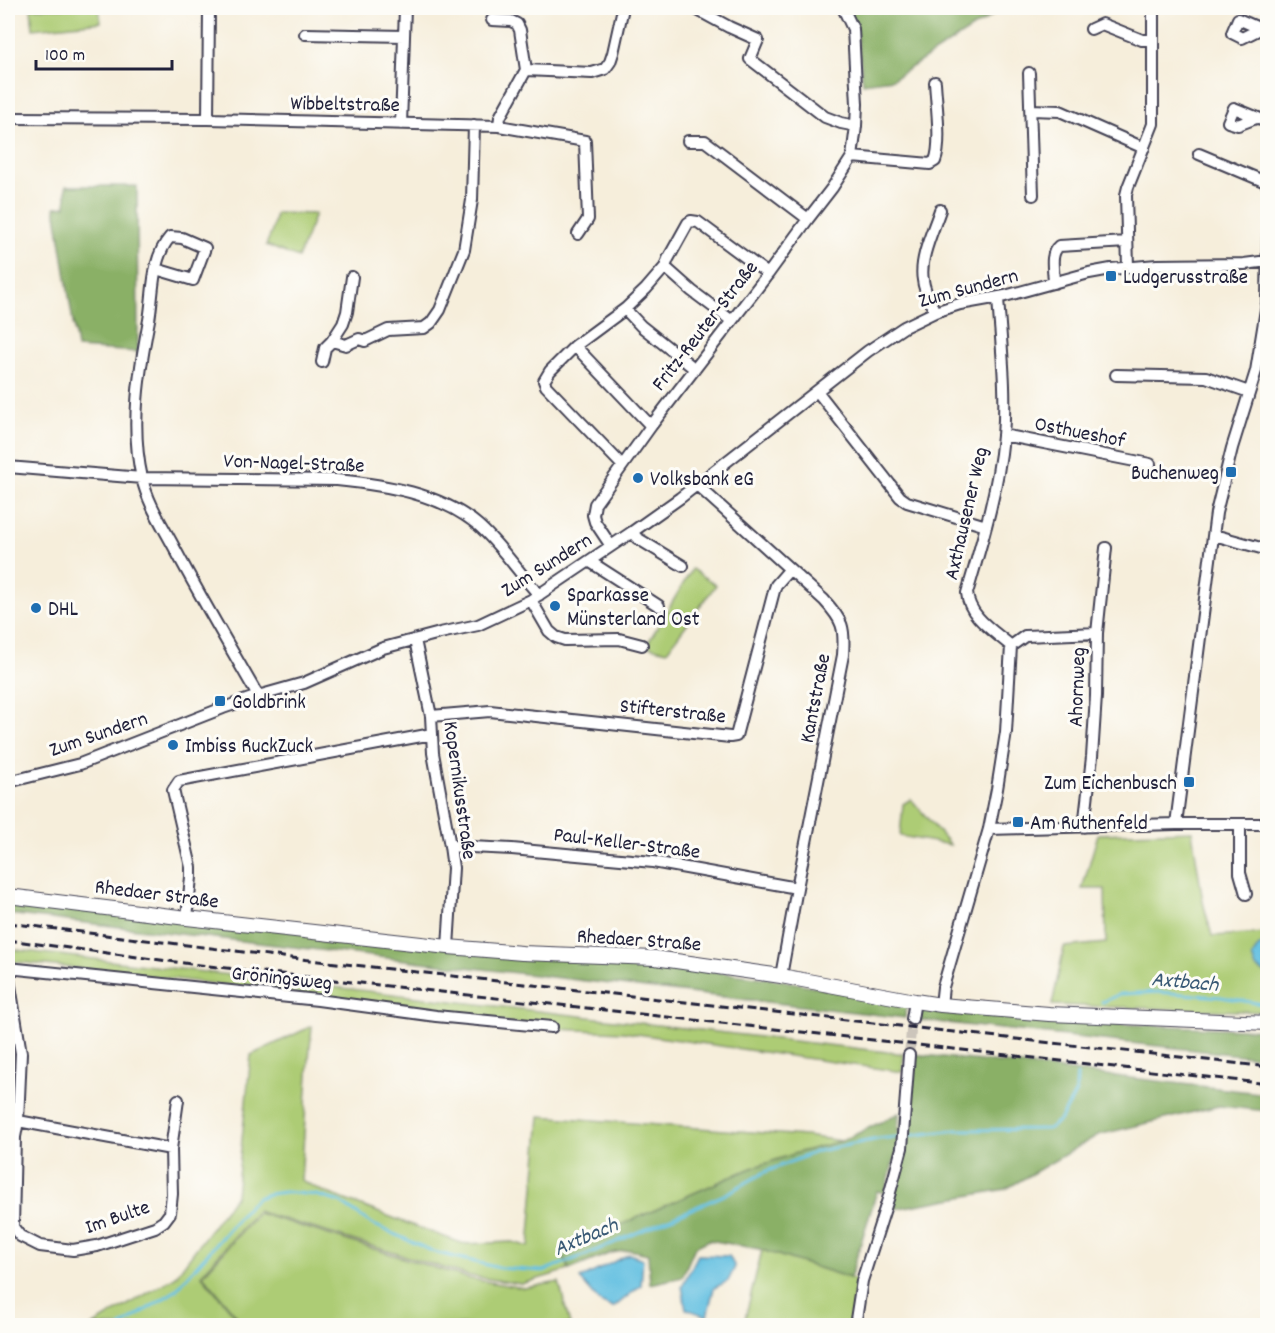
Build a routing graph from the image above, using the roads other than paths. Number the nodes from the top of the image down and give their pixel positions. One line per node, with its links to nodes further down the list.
1 (209, 8): 18 (street)
2 (405, 8): 10 (street)
3 (623, 8): 12 (street)
4 (694, 8): 23 (street)
5 (843, 8): 23 (street, Fritz-Reuter-Straße)
6 (1153, 8): 11 (street)
7 (492, 20): 12 (street)
8 (1091, 29): 11 (street)
9 (305, 34): 10 (street)
10 (404, 36): 20 (street)
11 (1153, 40): 25 (street)
12 (526, 70): 22 (street)
13 (1029, 73): 15 (street)
14 (935, 82): 27 (street)
15 (1030, 110): 25 (street); 29 (street)
16 (8, 118): 18 (street, Wibbeltstraße)
17 (1257, 118): 19 (street)
18 (207, 119): 20 (street, Wibbeltstraße)
19 (1268, 122)
20 (401, 124): 21 (street, Wibbeltstraße)
21 (474, 125): 22 (street, Wibbeltstraße); 47 (street)
22 (499, 126): 33 (street, Wibbeltstraße)
23 (856, 126): 27 (street, Fritz-Reuter-Straße)
24 (688, 141): 31 (street)
25 (1144, 148): 34 (street)
26 (1199, 154): 28 (street)
27 (852, 158): 31 (street, Fritz-Reuter-Straße)
28 (1268, 183)
29 (1033, 195)
30 (940, 210): 44 (street)
31 (808, 219): 39 (street, Fritz-Reuter-Straße)
32 (1268, 232): 35 (street)
33 (578, 234)
34 (1127, 242): 37 (street); 41 (street)
35 (1267, 261): 37 (street, Zum Sundern); 54 (street)
36 (665, 267): 39 (street); 43 (street); 45 (street)
37 (1128, 267): 41 (street, Zum Sundern)
38 (156, 269): 38 (street); 60 (street)
39 (768, 274): 45 (street, Fritz-Reuter-Straße)
40 (352, 277): 46 (street)
41 (1054, 284): 42 (street, Zum Sundern)
42 (998, 298): 44 (street, Zum Sundern); 56 (street, Axthausener Weg)
43 (625, 309): 49 (street); 51 (street)
44 (935, 312): 53 (street, Zum Sundern)
45 (732, 321): 51 (street, Fritz-Reuter-Straße)
46 (343, 324): 47 (street); 48 (street)
47 (359, 339): 48 (street)
48 (332, 341): 50 (street)
49 (575, 346): 55 (street); 58 (street)
50 (322, 362)
51 (695, 369): 55 (street, Fritz-Reuter-Straße)
52 (1116, 375): 54 (street)
53 (817, 391): 61 (street, Zum Sundern); 62 (street)
54 (1249, 392): 64 (street)
55 (651, 426): 58 (street, Fritz-Reuter-Straße)
56 (1003, 435): 57 (street, Osthueshof); 62 (street, Axthausener Weg)
57 (1150, 464)
58 (622, 465): 65 (street, Fritz-Reuter-Straße)
59 (8, 468): 60 (street, Von-Nagel-Straße)
60 (142, 478): 71 (street, Von-Nagel-Straße); 77 (street)
61 (697, 485): 63 (street, Zum Sundern); 70 (street, Kantstraße)
62 (986, 526): 76 (street, Axthausener Weg)
63 (632, 532): 65 (street, Zum Sundern); 69 (street)
64 (1214, 535): 67 (street); 81 (street)
65 (611, 546): 68 (street, Zum Sundern)
66 (1106, 548): 73 (street, Ahornweg)
67 (1268, 550)
68 (589, 561): 71 (street, Zum Sundern); 72 (street)
69 (683, 566)
70 (789, 570): 78 (street, Stifterstraße); 87 (street, Kantstraße)
71 (535, 598): 74 (street, Zum Sundern); 75 (street, Von-Nagel-Straße)
72 (659, 606)
73 (1097, 633): 76 (street); 84 (street, Ahornweg)
74 (415, 640): 77 (street, Zum Sundern); 78 (street, Kopernikusstraße)
75 (642, 645)
76 (1011, 646): 85 (street)
77 (258, 696): 80 (street, Zum Sundern)
78 (431, 716): 79 (street, Kopernikusstraße)
79 (432, 734): 86 (street, Kopernikusstraße); 90 (street)
80 (8, 782)
81 (1176, 824): 82 (street); 84 (street)
82 (1240, 824): 83 (street); 88 (street)
83 (1268, 824)
84 (1084, 827): 85 (street)
85 (990, 829): 96 (street)
86 (450, 846): 87 (street, Paul-Keller-Straße); 91 (street, Kopernikusstraße)
87 (797, 888): 94 (street, Kantstraße)
88 (1246, 894)
89 (8, 896): 90 (street, Rhedaer Straße)
90 (187, 918): 91 (street, Rhedaer Straße)
91 (448, 947): 94 (street, Rhedaer Straße)
92 (8, 968): 99 (street, Gröningsweg)
93 (8, 973): 102 (street, Im Bulte)
94 (781, 976): 95 (street, Rhedaer Straße)
95 (915, 1001): 96 (street, Rhedaer Straße); 97 (street)
96 (941, 1005): 98 (street, Rhedaer Straße)
97 (912, 1019)
98 (1268, 1023)
99 (552, 1027)
100 (909, 1055): 104 (street)
101 (178, 1100): 103 (street, Im Bulte)
102 (18, 1121): 103 (street); 103 (street, Im Bulte)
103 (171, 1149)
104 (855, 1326)

